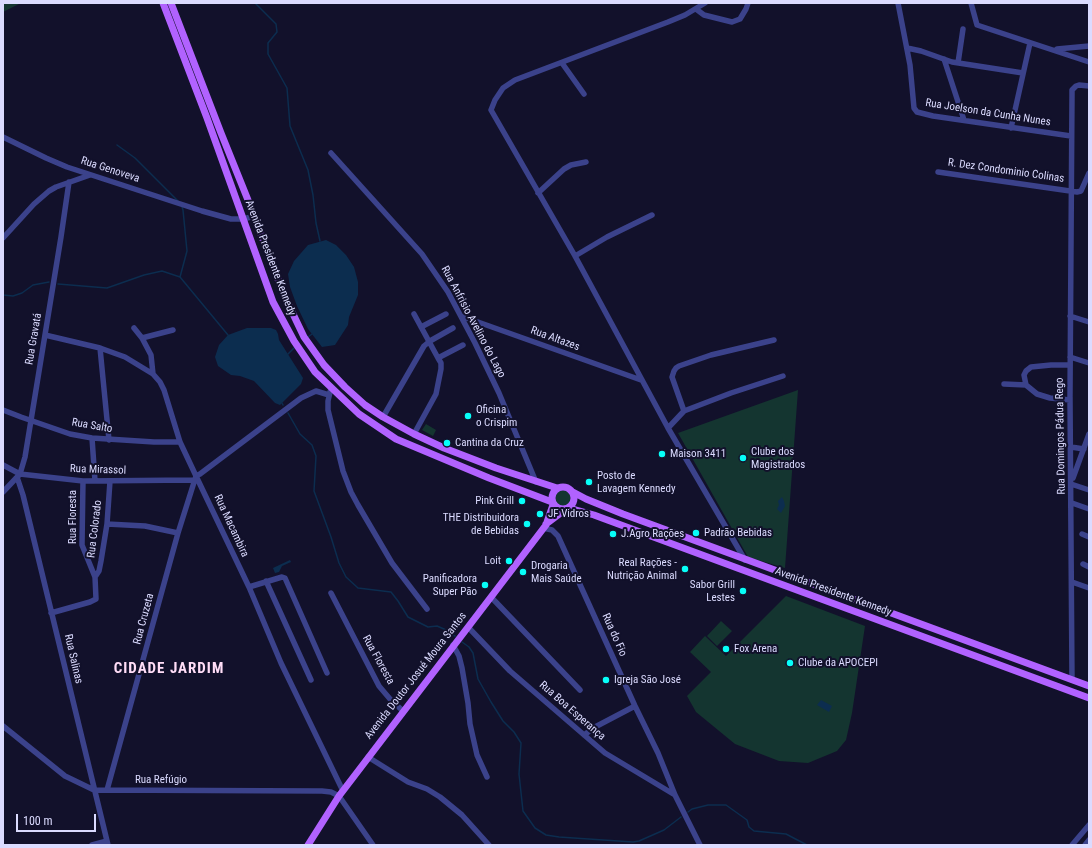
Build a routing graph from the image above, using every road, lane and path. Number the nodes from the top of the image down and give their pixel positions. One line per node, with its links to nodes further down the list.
1 (162, 3): 35 (main road, Avenida Presidente Kennedy)
2 (171, 3): 34 (main road, Avenida Presidente Kennedy)
3 (705, 3): 7 (street)
4 (748, 3): 7 (street)
5 (898, 3): 11 (street, Rua Joelson da Cunha Nunes)
6 (971, 3): 9 (street)
7 (696, 9): 15 (street)
8 (963, 29): 16 (street)
9 (1030, 43): 12 (street); 17 (street)
10 (1089, 46): 12 (street)
11 (907, 48): 13 (street); 20 (street, Rua Joelson da Cunha Nunes)
12 (1053, 50): 14 (street)
13 (944, 59): 16 (street); 20 (street)
14 (1089, 62)
15 (562, 63): 19 (street); 32 (street)
16 (958, 63): 17 (street)
17 (1023, 73): 21 (street)
18 (1089, 86): 22 (street, Rua Domingos Pádua Rego)
19 (584, 94)
20 (964, 120): 21 (street, Rua Joelson da Cunha Nunes)
21 (1012, 128): 22 (street, Rua Joelson da Cunha Nunes)
22 (1071, 136): 31 (street, Rua Domingos Pádua Rego)
23 (3, 137): 28 (street, Rua Genoveva)
24 (331, 153): 40 (street, Rua Anfrisio Avelino do Lago)
25 (586, 162): 32 (street)
26 (938, 172): 31 (street, R. Dez Condominio Colinas)
27 (1089, 173): 30 (street)
28 (90, 174): 29 (street); 35 (street, Rua Genoveva)
29 (69, 182): 36 (street); 47 (street, Rua Gravatá)
30 (1087, 185): 31 (street)
31 (1071, 191): 41 (street, Rua Domingos Pádua Rego)
32 (538, 193): 37 (street)
33 (652, 215): 37 (street)
34 (255, 216): 35 (street, Rua Genoveva); 66 (main road, Avenida Presidente Kennedy)
35 (243, 219): 62 (main road, Avenida Presidente Kennedy)
36 (3, 238)
37 (574, 256): 59 (street)
38 (414, 314): 43 (street)
39 (446, 314): 43 (street)
40 (461, 316): 59 (street, Rua Altazes); 82 (street, Rua Anfrisio Avelino do Lago)
41 (1070, 316): 42 (street); 53 (street, Rua Domingos Pádua Rego)
42 (1089, 322)
43 (420, 327): 50 (street)
44 (134, 328): 48 (street)
45 (452, 328): 50 (street)
46 (173, 330): 48 (street)
47 (45, 336): 52 (street, Rua Macambira); 67 (street, Rua Gravatá)
48 (142, 338): 57 (street)
49 (774, 340): 65 (street)
50 (430, 342): 54 (street); 66 (street)
51 (463, 345): 54 (street)
52 (100, 348): 57 (street, Rua Macambira); 72 (street)
53 (1070, 357): 55 (street); 56 (street, Rua Domingos Pádua Rego)
54 (438, 358): 69 (street)
55 (1089, 363)
56 (1070, 366): 61 (street); 63 (street, Rua Domingos Pádua Rego)
57 (153, 374): 73 (street, Rua Macambira)
58 (783, 376): 65 (street)
59 (641, 380): 68 (street)
60 (1004, 384): 61 (street)
61 (1026, 385): 63 (street)
62 (330, 392): 78 (street); 88 (main road, Avenida Presidente Kennedy); 109 (street)
63 (1070, 400): 74 (street, Rua Domingos Pádua Rego)
64 (3, 410): 67 (street, Rua Salto)
65 (684, 411): 68 (street)
66 (383, 417): 69 (main road, Avenida Presidente Kennedy)
67 (30, 421): 71 (street, Rua Salto); 77 (street, Rua Gravatá)
68 (668, 428): 99 (street)
69 (414, 434): 82 (main road, Avenida Presidente Kennedy)
70 (1089, 434): 75 (street)
71 (92, 438): 72 (street, Rua Salto); 80 (street)
72 (109, 440): 73 (street, Rua Salto)
73 (180, 442): 78 (street, Rua Macambira)
74 (1071, 447): 75 (street); 83 (street, Rua Domingos Pádua Rego)
75 (1084, 449): 83 (street)
76 (3, 465): 77 (street, Rua Mirassol)
77 (18, 475): 79 (street, Rua Mirassol); 87 (street, Rua Gravatá); 110 (street, Rua Salinas)
78 (195, 478): 81 (street, Rua Mirassol); 94 (street, Rua Cruzeta); 105 (street, Rua Macambira)
79 (83, 481): 80 (street, Rua Mirassol); 102 (street, Rua Floresta)
80 (95, 481): 81 (street, Rua Mirassol)
81 (110, 481): 92 (street, Rua Colorado)
82 (537, 482): 84 (main road, Avenida Presidente Kennedy)
83 (1071, 483): 85 (street); 89 (street, Rua Domingos Pádua Rego)
84 (557, 488): 86 (main road, Avenida Presidente Kennedy); 88 (main road)
85 (1089, 490)
86 (571, 491): 90 (main road); 97 (main road, Avenida Presidente Kennedy)
87 (3, 492)
88 (553, 503): 90 (main road, Avenida Presidente Kennedy); 93 (main road)
89 (1072, 503): 91 (street); 104 (street, Rua Domingos Pádua Rego)
90 (567, 509): 93 (main road); 98 (main road, Avenida Presidente Kennedy)
91 (1089, 509)
92 (107, 524): 94 (street); 102 (street, Rua Colorado)
93 (545, 526): 108 (main road, Avenida Doutor Josué Moura Santos); 121 (street, Rua do Fio)
94 (178, 533): 128 (street, Rua Cruzeta)
95 (1082, 534): 96 (street)
96 (1089, 537)
97 (713, 548): 98 (main road); 99 (main road, Avenida Presidente Kennedy)
98 (709, 558): 114 (main road, Avenida Presidente Kennedy)
99 (745, 560): 113 (main road, Avenida Presidente Kennedy)
100 (1083, 564): 101 (street)
101 (1089, 567)
102 (95, 577): 110 (street, Rua Floresta)
103 (266, 581): 105 (street); 115 (street); 116 (street)
104 (1072, 582): 106 (street); 117 (street, Rua Domingos Pádua Rego)
105 (249, 587): 129 (street, Rua Macambira)
106 (1089, 588)
107 (331, 593): 122 (street, Rua Floresta)
108 (492, 598): 111 (main road, Avenida Doutor Josué Moura Santos); 119 (street)
109 (427, 609)
110 (51, 612): 127 (street, Rua Salinas)
111 (468, 627): 112 (main road, Avenida Doutor Josué Moura Santos); 124 (street, Rua Boa Esperança)
112 (454, 645): 122 (main road, Avenida Doutor Josué Moura Santos); 126 (street)
113 (992, 651): 114 (main road); 117 (main road, Avenida Presidente Kennedy)
114 (989, 661): 120 (main road, Avenida Presidente Kennedy)
115 (327, 673)
116 (311, 680)
117 (1072, 680): 118 (main road, Avenida Presidente Kennedy)
118 (1089, 686)
119 (580, 690)
120 (1089, 698)
121 (635, 706): 124 (street); 130 (street, Rua do Fio)
122 (403, 711): 125 (main road, Avenida Doutor Josué Moura Santos)
123 (3, 727): 127 (street, Rua Refúgio)
124 (584, 735): 130 (street, Rua Boa Esperança)
125 (368, 757): 129 (main road, Avenida Doutor Josué Moura Santos); 137 (street)
126 (487, 777)
127 (94, 790): 128 (street, Rua Refúgio); 133 (street, Rua Salinas)
128 (107, 790): 129 (street, Rua Refúgio)
129 (341, 794): 135 (main road, Avenida Doutor Josué Moura Santos); 136 (street, Rua Macambira)
130 (675, 795): 138 (street, Rua do Fio)
131 (1089, 825): 139 (street)
132 (1089, 840): 140 (street)
133 (108, 843): 134 (street)
134 (92, 845)
135 (308, 845)
136 (372, 845)
137 (489, 845)
138 (700, 845)
139 (1072, 845)
140 (1085, 845)

